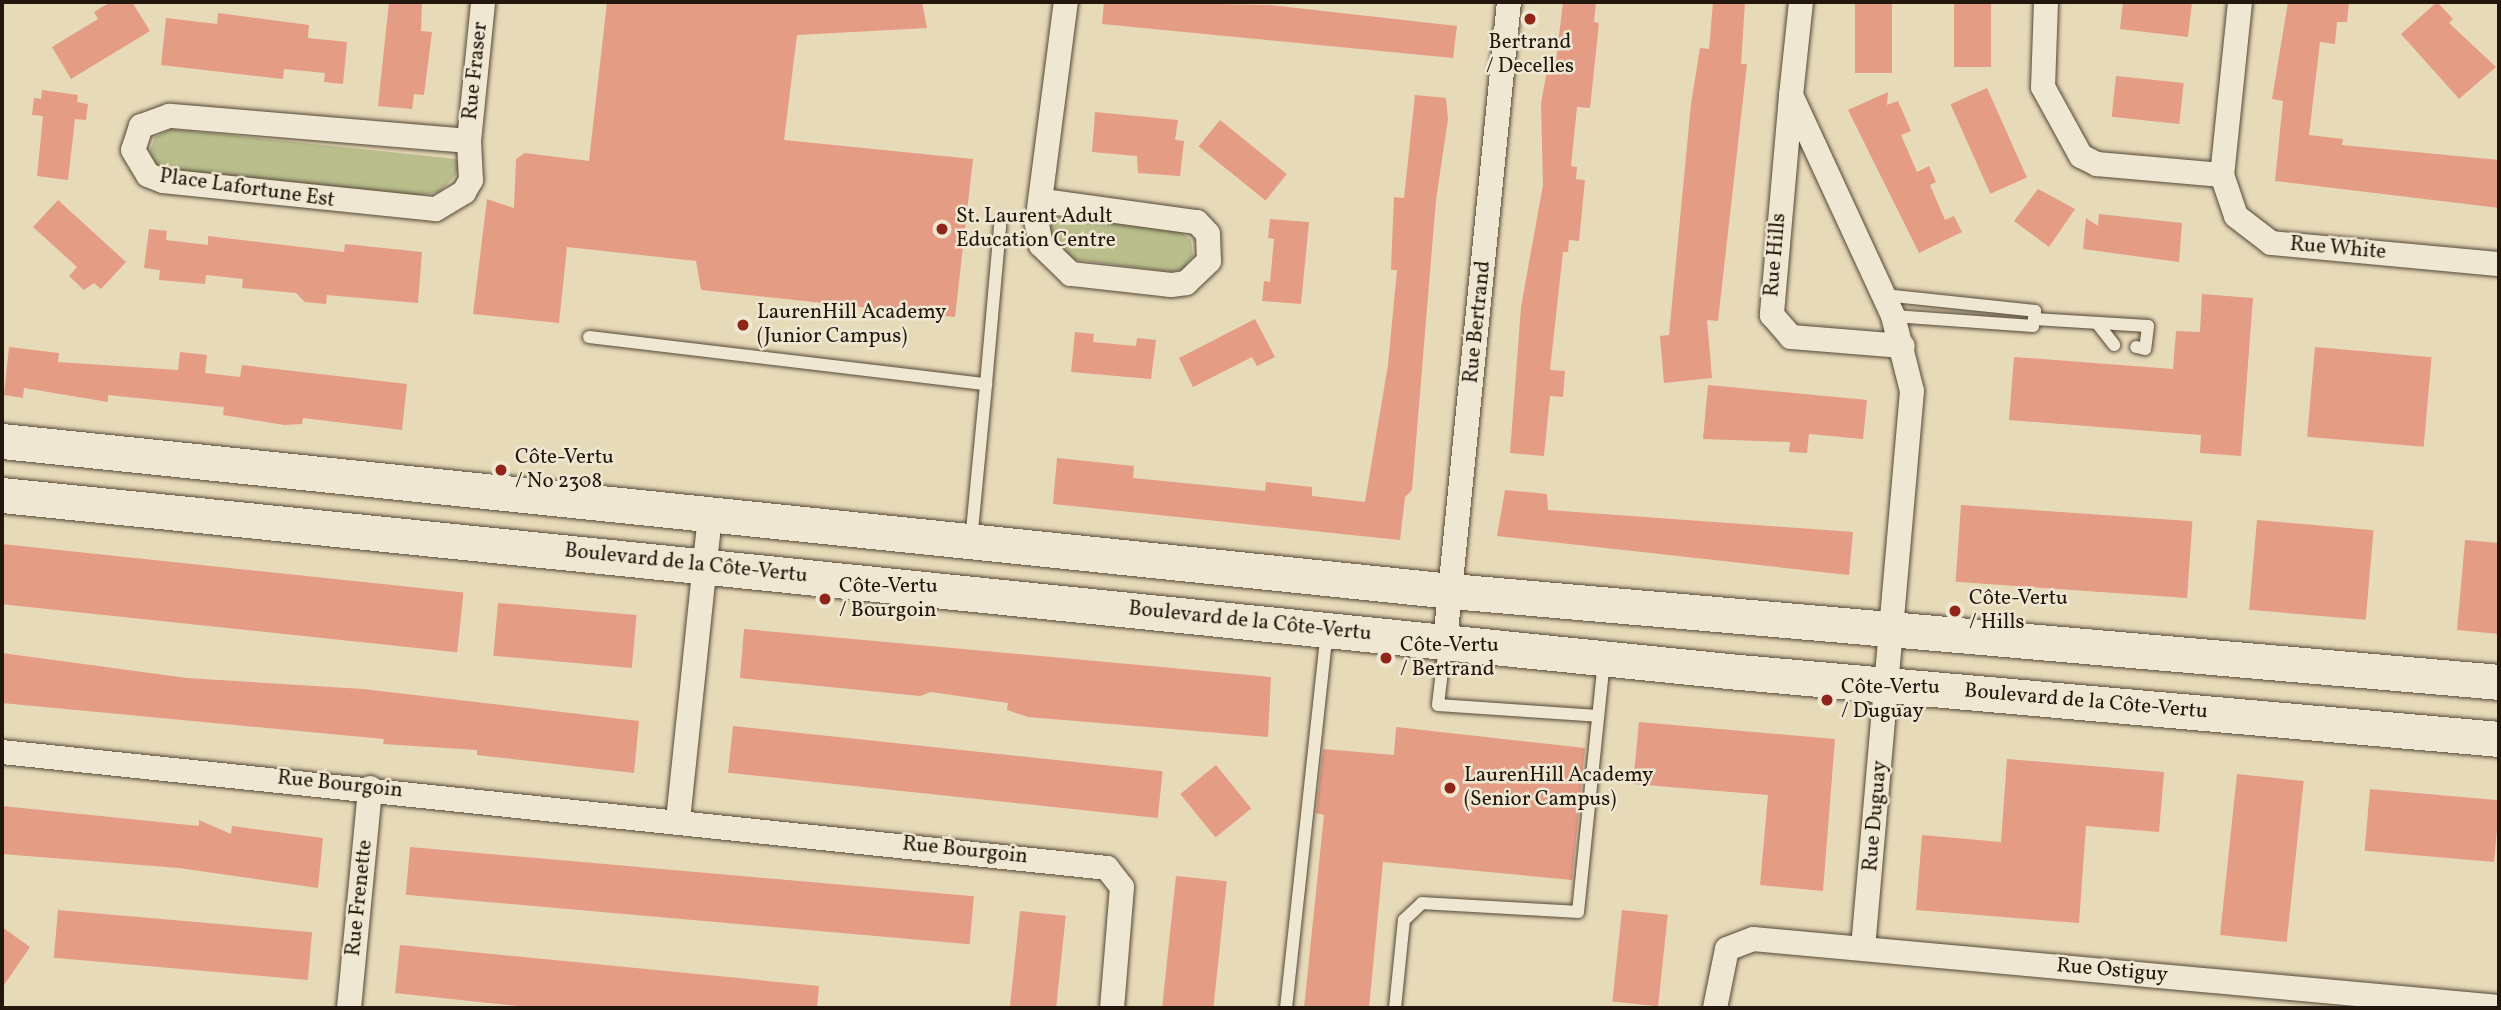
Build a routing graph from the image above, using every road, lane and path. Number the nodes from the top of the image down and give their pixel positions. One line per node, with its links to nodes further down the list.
1 (483, 2): 8 (street, Rue Fraser)
2 (1066, 2): 10 (street)
3 (1508, 2): 28 (street, Rue Bertrand)
4 (1801, 2): 7 (street, Rue Hills)
5 (2046, 2): 9 (street)
6 (2240, 2): 9 (street, Rue White)
7 (1791, 95): 13 (street); 20 (street, Rue Hills)
8 (469, 141): 8 (street, Place Lafortune Est)
9 (2222, 175): 12 (street, Rue White)
10 (1043, 201): 10 (street)
11 (1000, 226): 22 (lane)
12 (2499, 264)
13 (1888, 305): 14 (lane); 16 (lane); 20 (street)
14 (1977, 305): 15 (lane); 16 (lane)
15 (2034, 319): 16 (lane); 17 (lane)
16 (1975, 322)
17 (2097, 323): 19 (lane); 21 (lane)
18 (589, 337): 22 (lane)
19 (2114, 345)
20 (1903, 346): 29 (street)
21 (2136, 348)
22 (986, 384): 26 (lane)
23 (2, 441): 25 (main road)
24 (2, 495): 27 (main road, Boulevard de la Côte-Vertu)
25 (710, 514): 26 (main road); 27 (street)
26 (971, 541): 28 (main road)
27 (706, 566): 30 (main road, Boulevard de la Côte-Vertu); 39 (street)
28 (1451, 591): 29 (main road); 31 (street, Rue Bertrand)
29 (1892, 628): 33 (main road); 34 (street)
30 (1327, 630): 31 (main road, Boulevard de la Côte-Vertu); 45 (lane)
31 (1445, 642): 32 (main road, Boulevard de la Côte-Vertu); 35 (lane)
32 (1604, 657): 34 (main road, Boulevard de la Côte-Vertu); 35 (lane)
33 (2499, 682)
34 (1888, 685): 36 (main road, Boulevard de la Côte-Vertu); 40 (street, Rue Duguay)
35 (1598, 716): 46 (lane)
36 (2499, 739)
37 (2, 751): 38 (street, Rue Bourgoin)
38 (370, 788): 39 (street, Rue Bourgoin); 43 (street, Rue Frenette)
39 (677, 820): 44 (street, Rue Bourgoin)
40 (1863, 948): 41 (street, Rue Ostiguy); 47 (street, Rue Ostiguy)
41 (2351, 1000): 42 (street, Rue Ostiguy)
42 (2499, 1007)
43 (349, 1008)
44 (1112, 1008)
45 (1286, 1008)
46 (1395, 1008)
47 (1716, 1008)

